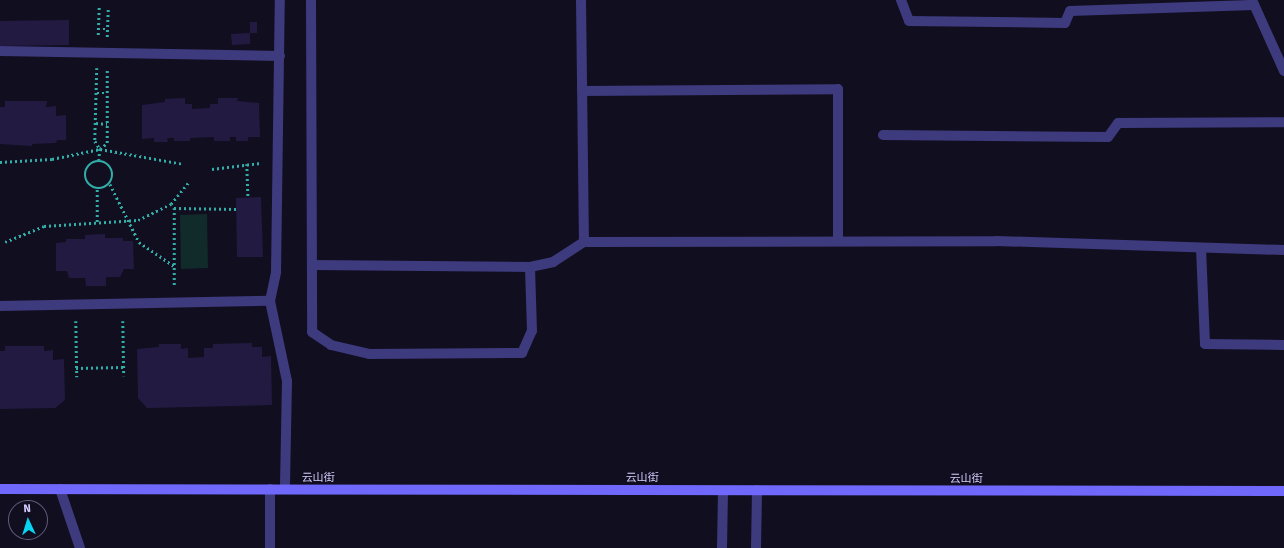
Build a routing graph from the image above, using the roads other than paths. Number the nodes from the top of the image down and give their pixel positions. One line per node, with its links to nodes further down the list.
1 (280, 0): 7 (street)
2 (311, 0): 16 (street)
3 (581, 0): 9 (street)
4 (901, 0): 5 (street)
5 (1253, 2): 8 (street)
6 (0, 52): 7 (street)
7 (280, 56): 18 (street)
8 (1284, 71)
9 (582, 91): 12 (street); 13 (street)
10 (1284, 122): 11 (street)
11 (883, 135)
12 (838, 241): 13 (street); 14 (street)
13 (584, 242): 17 (street)
14 (1201, 248): 15 (street); 20 (street)
15 (1284, 250)
16 (312, 265): 17 (street); 17 (street)
17 (530, 267)
18 (270, 301): 19 (street); 24 (street)
19 (0, 306)
20 (1284, 345)
21 (0, 489): 22 (street, 云山街)
22 (60, 489): 23 (street, 云山街); 28 (street)
23 (270, 489): 24 (street, 云山街); 29 (street)
24 (285, 490): 25 (street, 云山街)
25 (723, 490): 26 (street, 云山街); 30 (street)
26 (757, 490): 27 (street, 云山街); 31 (street)
27 (1284, 491)
28 (80, 548)
29 (270, 548)
30 (722, 548)
31 (756, 548)

